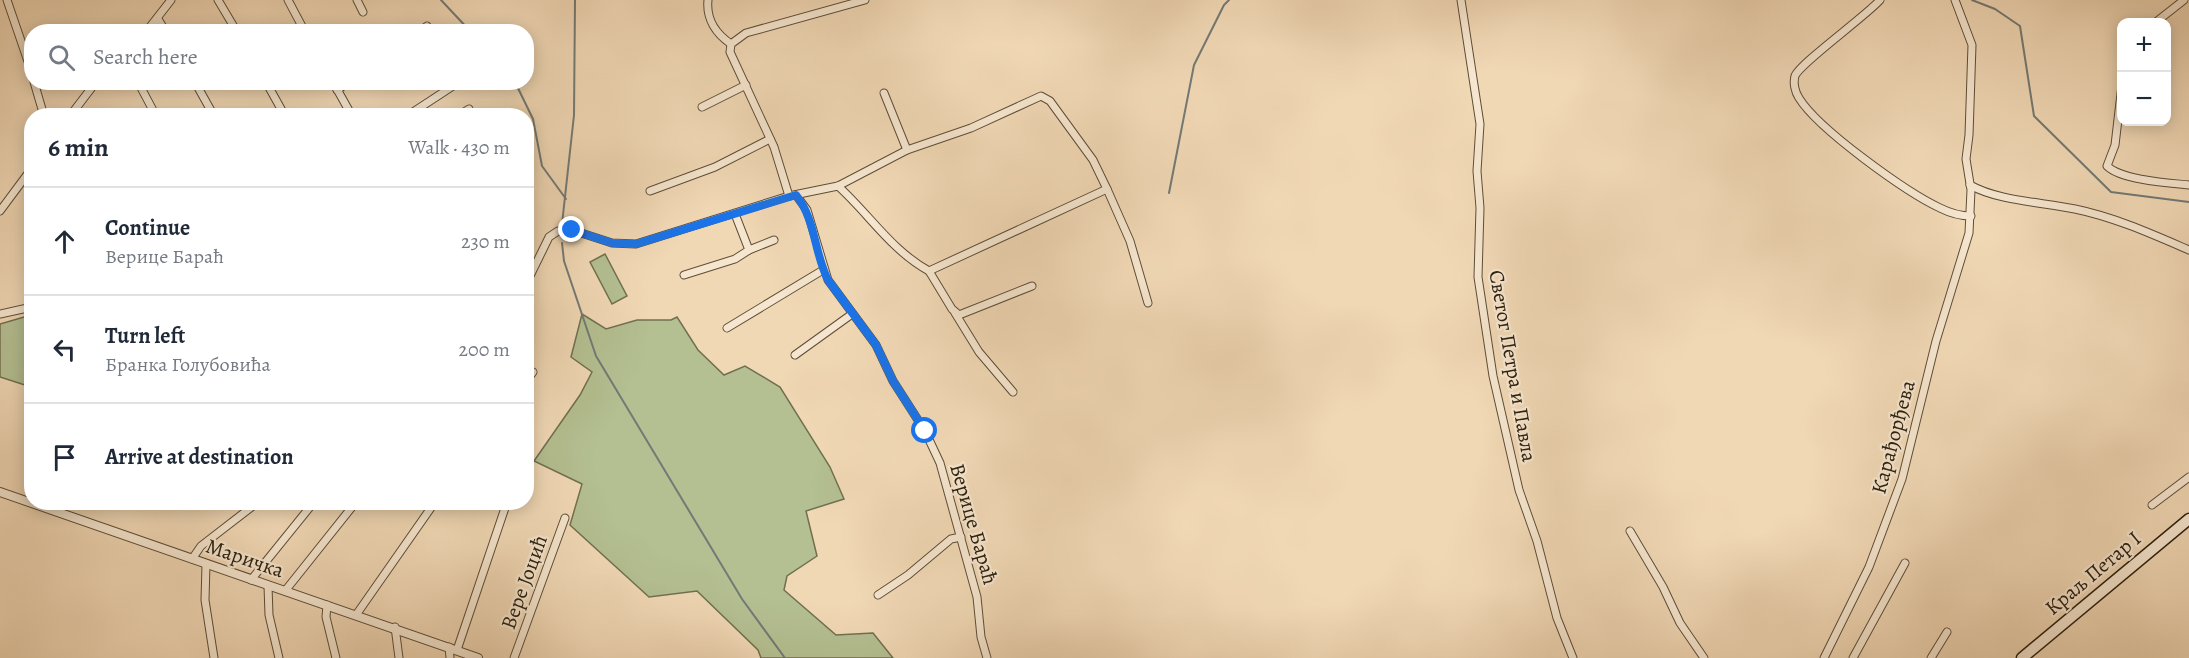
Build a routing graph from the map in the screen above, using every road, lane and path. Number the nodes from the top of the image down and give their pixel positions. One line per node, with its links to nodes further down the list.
1 (7, 0): 20 (street)
2 (171, 0): 14 (street)
3 (218, 0): 17 (street)
4 (288, 0): 18 (street)
5 (357, 0): 12 (street)
6 (708, 0): 19 (street)
7 (865, 0): 19 (street)
8 (1461, 0): 103 (street, Светог Петра и Павла)
9 (1880, 0): 52 (street)
10 (1955, 0): 42 (street, Карађорђева)
11 (2184, 0): 13 (street)
12 (363, 12)
13 (2161, 18)
14 (158, 19): 15 (street); 16 (street)
15 (153, 24)
16 (161, 24)
17 (232, 24)
18 (301, 24)
19 (731, 44): 21 (street, Верице Бараћ)
20 (24, 50)
21 (746, 85): 37 (street); 39 (street, Верице Бараћ)
22 (36, 90): 30 (street)
23 (90, 90): 31 (street)
24 (142, 90): 32 (street)
25 (199, 90): 33 (street)
26 (270, 90): 34 (street)
27 (337, 90): 35 (street)
28 (447, 90): 36 (street)
29 (884, 93): 40 (street)
30 (42, 108)
31 (76, 108)
32 (152, 108)
33 (210, 108)
34 (281, 108)
35 (347, 108)
36 (419, 108)
37 (702, 108)
38 (2117, 125): 43 (street)
39 (770, 140): 46 (street); 48 (street, Верице Бараћ)
40 (908, 150): 44 (street); 45 (street)
41 (24, 179): 50 (street)
42 (1970, 185): 47 (street); 49 (street, Карађорђева)
43 (2189, 185)
44 (838, 186): 48 (street); 58 (street)
45 (1107, 189): 58 (street); 61 (street)
46 (651, 191)
47 (1986, 193): 49 (street); 55 (street)
48 (793, 195): 51 (street); 57 (street, Верице Бараћ)
49 (1971, 199): 52 (street, Карађорђева)
50 (0, 211)
51 (735, 214): 54 (street); 56 (street)
52 (1971, 216): 105 (street, Карађорђева)
53 (774, 240): 54 (street)
54 (749, 250): 59 (street)
55 (2189, 250)
56 (534, 269)
57 (823, 270): 65 (street, Верице Бараћ); 66 (street)
58 (929, 271): 63 (street)
59 (684, 275)
60 (1032, 286): 63 (street)
61 (1148, 303)
62 (24, 309): 64 (street)
63 (956, 313): 68 (street)
64 (0, 314)
65 (852, 314): 67 (street); 82 (street, Верице Бараћ)
66 (727, 327)
67 (795, 355)
68 (1013, 392)
69 (2189, 477): 72 (street)
70 (0, 492): 71 (street, Маричка)
71 (24, 500)
72 (2152, 505)
73 (52, 510): 83 (street, Маричка)
74 (248, 510): 83 (street)
75 (308, 510): 86 (street)
76 (350, 510): 88 (street)
77 (429, 510): 91 (street)
78 (504, 510): 94 (street)
79 (565, 518): 101 (street, Вере Јоцић)
80 (2189, 519): 108 (main road, Краљ Петар I)
81 (1630, 531): 104 (street)
82 (961, 537): 89 (street); 102 (street, Верице Бараћ)
83 (192, 559): 85 (street, Маричка)
84 (1905, 563): 106 (street)
85 (206, 564): 86 (street, Маричка); 95 (street)
86 (251, 580): 87 (street, Маричка)
87 (268, 586): 88 (street, Маричка); 96 (street)
88 (285, 591): 90 (street, Маричка)
89 (878, 595)
90 (327, 605): 91 (street, Маричка); 97 (street)
91 (356, 615): 92 (street, Маричка)
92 (395, 627): 94 (street, Маричка); 98 (street)
93 (1947, 632): 107 (street)
94 (453, 648): 99 (street); 100 (street, Маричка)
95 (214, 658)
96 (279, 658)
97 (336, 658)
98 (399, 658)
99 (450, 658)
100 (478, 658)
101 (514, 658)
102 (987, 658)
103 (1573, 658)
104 (1704, 658)
105 (1824, 658)
106 (1853, 658)
107 (1931, 658)
108 (2022, 658)

